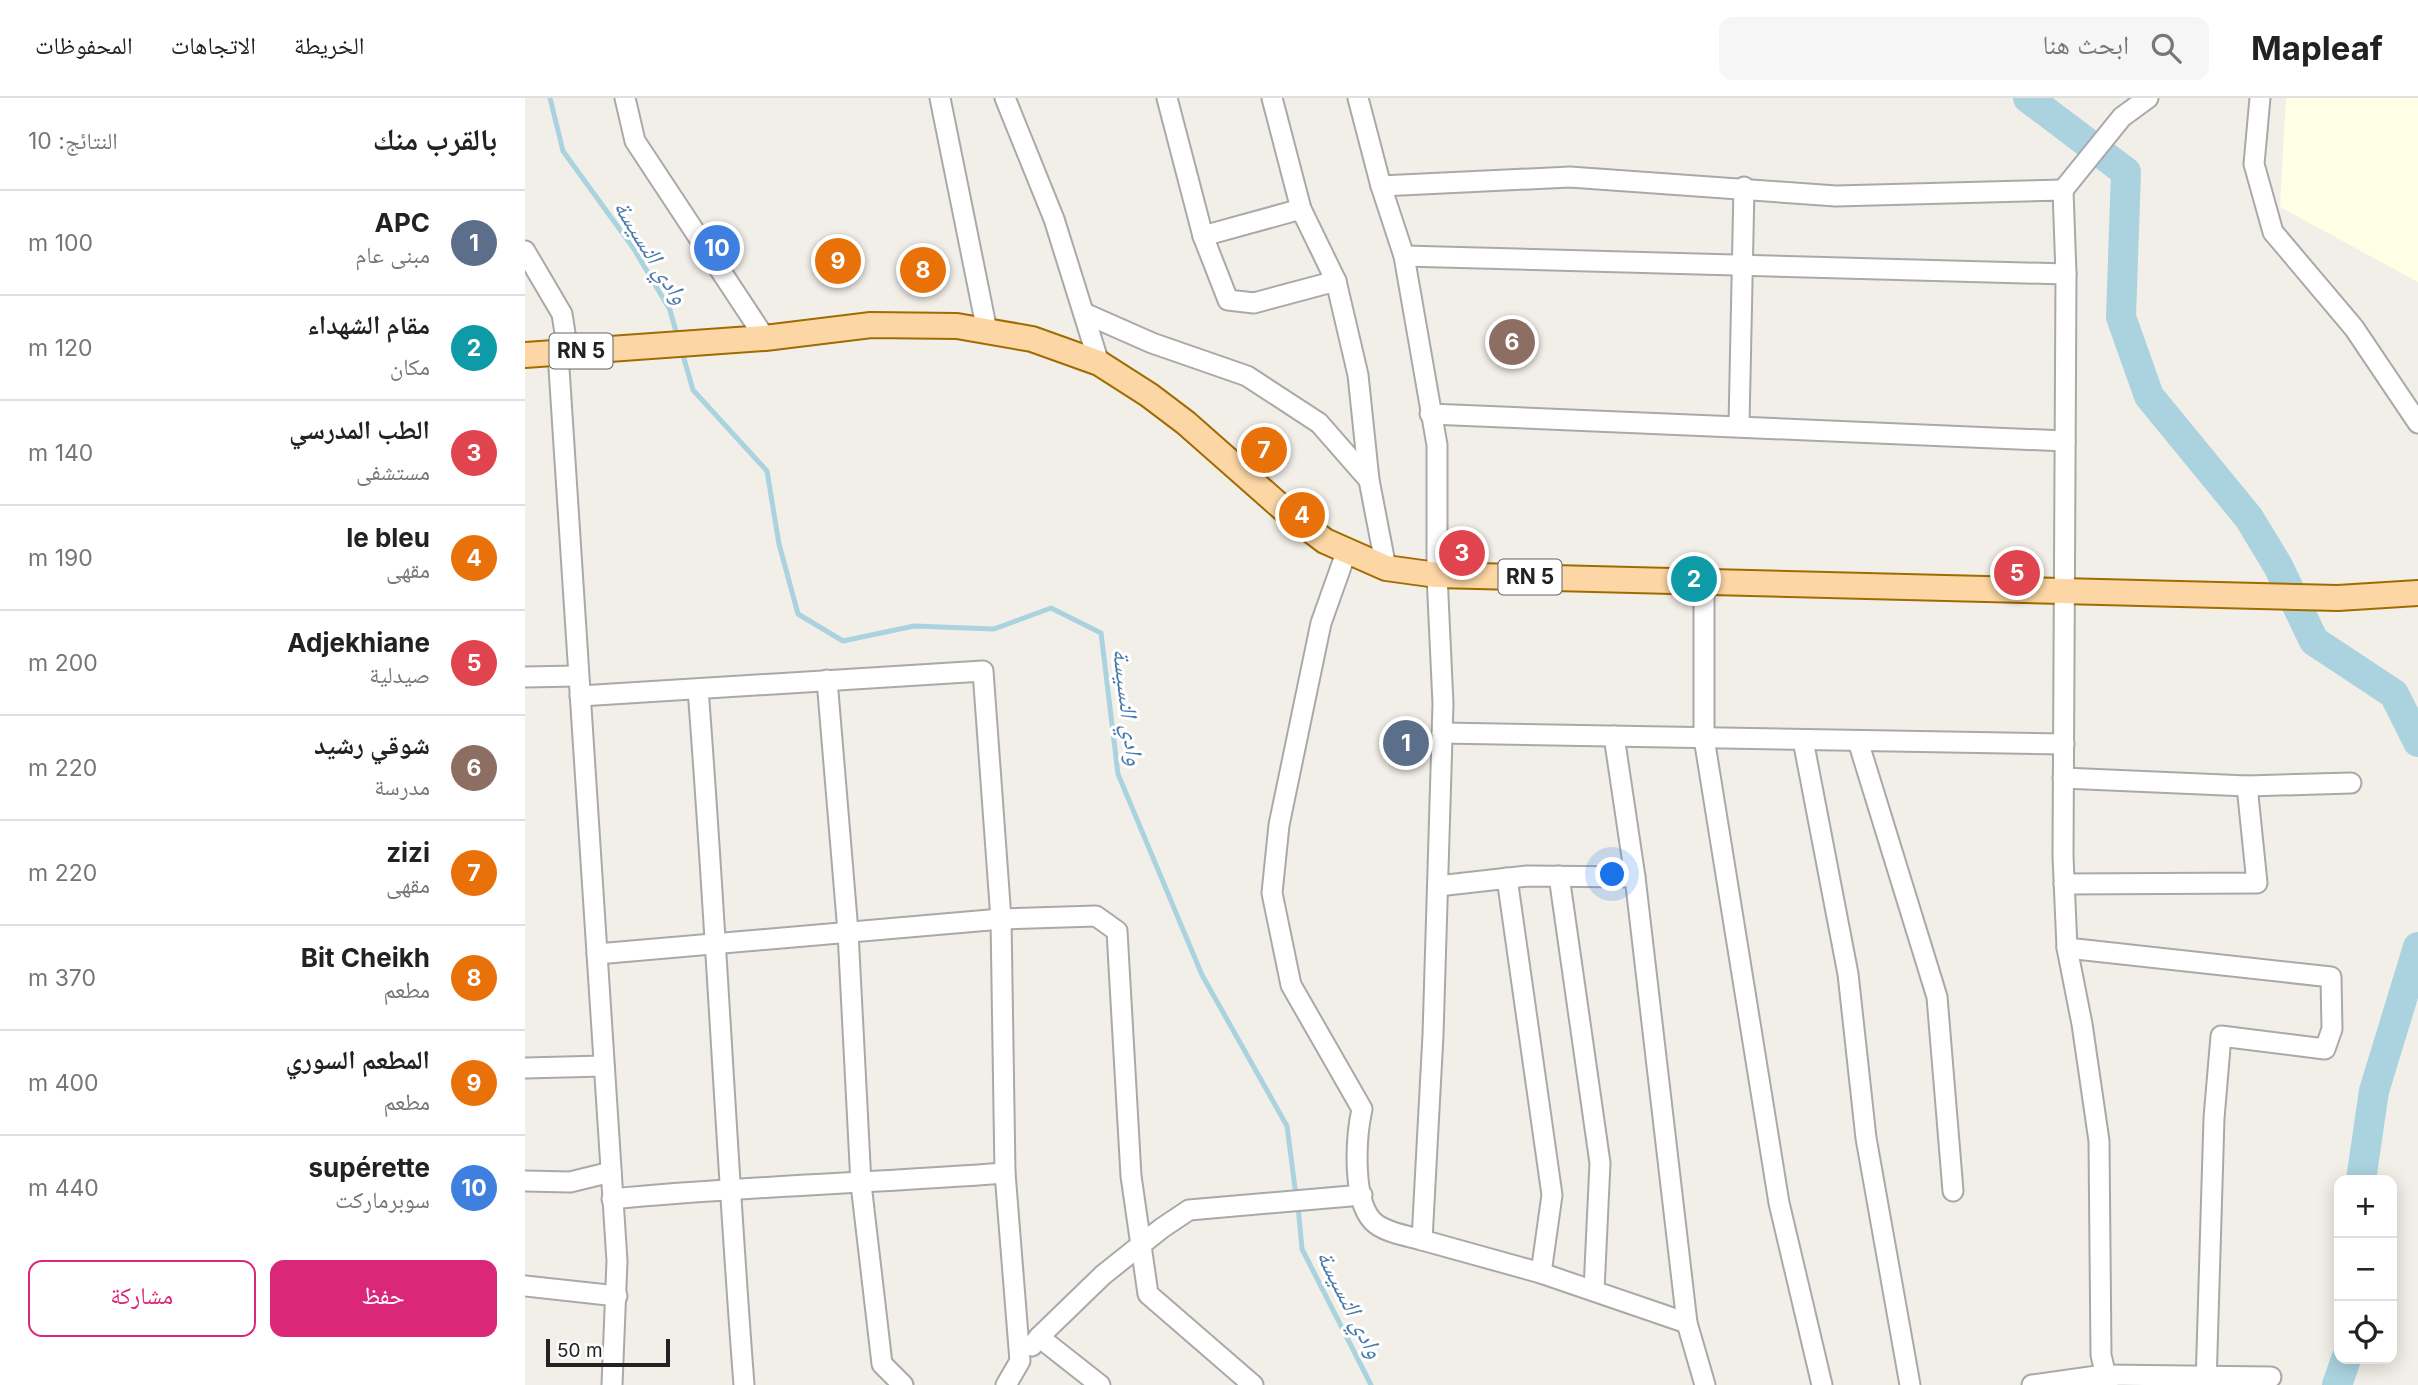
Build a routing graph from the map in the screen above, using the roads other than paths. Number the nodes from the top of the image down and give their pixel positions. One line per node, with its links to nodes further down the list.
1 (625, 98): 21 (street)
2 (940, 98): 20 (street)
3 (1005, 98): 19 (street)
4 (1167, 98): 13 (street)
5 (1272, 98): 12 (street)
6 (1358, 98): 9 (street)
7 (2148, 98): 11 (street)
8 (2260, 98): 26 (street)
9 (1381, 186): 10 (street); 15 (street)
10 (1745, 187): 11 (street); 16 (street)
11 (2063, 190): 17 (street)
12 (1301, 209): 13 (street); 18 (street)
13 (1203, 236): 18 (street)
14 (525, 251): 22 (street)
15 (1404, 256): 16 (street); 25 (street)
16 (1740, 263): 17 (street); 27 (street)
17 (2066, 274): 28 (street)
18 (1336, 281): 29 (street)
19 (1084, 313): 24 (street); 29 (street)
20 (987, 331): 21 (main road, RN 5); 24 (main road, RN 5)
21 (765, 338): 22 (main road, RN 5)
22 (563, 352): 23 (main road, RN 5); 36 (street)
23 (525, 355)
24 (1098, 363): 30 (main road, RN 5)
25 (1430, 414): 27 (street); 32 (street)
26 (2418, 423)
27 (1739, 425): 28 (street)
28 (2065, 441): 34 (street)
29 (1369, 480): 31 (street)
30 (1347, 550): 31 (main road, RN 5); 68 (street)
31 (1386, 568): 32 (main road, RN 5)
32 (1437, 575): 33 (main road, RN 5); 41 (street)
33 (1704, 582): 34 (main road, RN 5); 43 (street)
34 (2066, 591): 35 (main road, RN 5); 46 (street)
35 (2418, 593)
36 (577, 676): 37 (street); 40 (street)
37 (525, 677)
38 (827, 680): 39 (street); 55 (street); 56 (street)
39 (698, 689): 40 (street); 57 (street)
40 (580, 696): 59 (street)
41 (1442, 733): 42 (street); 54 (street)
42 (1614, 736): 43 (street); 51 (street)
43 (1704, 738): 44 (street); 89 (street)
44 (1803, 740): 45 (street); 90 (street)
45 (1858, 741): 46 (street); 67 (street)
46 (2064, 744): 47 (street)
47 (2063, 778): 49 (street); 53 (street)
48 (2351, 783): 49 (street)
49 (2248, 786): 53 (street)
50 (1559, 876): 51 (street); 52 (street); 74 (street)
51 (1635, 877): 76 (street)
52 (1507, 878): 54 (street); 72 (street)
53 (2064, 884): 58 (street)
54 (1438, 886): 70 (street)
55 (1000, 919): 56 (street); 63 (street); 71 (street)
56 (848, 932): 57 (street); 65 (street)
57 (717, 943): 59 (street); 66 (street)
58 (2067, 948): 80 (street); 81 (street)
59 (597, 954): 60 (street)
60 (604, 1066): 61 (street); 62 (street)
61 (525, 1068)
62 (611, 1172): 64 (street); 69 (street)
63 (1005, 1173): 65 (street); 78 (street)
64 (525, 1181)
65 (861, 1184): 66 (street); 84 (street)
66 (729, 1187): 69 (street); 83 (street)
67 (1953, 1191)
68 (1362, 1195): 70 (street); 71 (street)
69 (613, 1199): 75 (street)
70 (1422, 1240): 72 (street)
71 (1143, 1245): 77 (street); 87 (street)
72 (1541, 1273): 74 (street)
73 (525, 1286): 75 (street)
74 (1594, 1290): 76 (street)
75 (617, 1296): 82 (street)
76 (1687, 1323): 88 (street)
77 (1039, 1337): 78 (street); 86 (street)
78 (1020, 1361): 85 (street)
79 (2271, 1377): 81 (street)
80 (2106, 1380): 81 (street); 91 (street)
81 (2206, 1381)
82 (612, 1385)
83 (744, 1385)
84 (903, 1385)
85 (1006, 1385)
86 (1100, 1385)
87 (1253, 1385)
88 (1705, 1385)
89 (1822, 1385)
90 (1910, 1385)
91 (2032, 1385)

